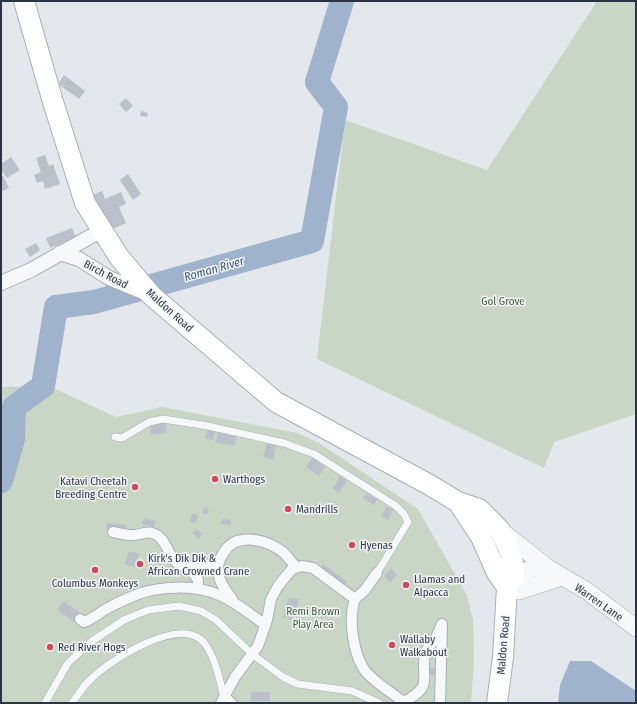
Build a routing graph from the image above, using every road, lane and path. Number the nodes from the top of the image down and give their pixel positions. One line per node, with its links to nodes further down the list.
1 (24, 1): 2 (main road, Maldon Road)
2 (102, 230): 3 (street); 5 (main road, Maldon Road)
3 (60, 253): 4 (street); 5 (street, Birch Road)
4 (1, 282)
5 (152, 296): 7 (main road, Maldon Road)
6 (115, 437): 13 (lane)
7 (458, 502): 8 (main road, Maldon Road); 15 (main road, Maldon Road)
8 (500, 530): 14 (street, Warren Lane); 15 (main road, Maldon Road)
9 (113, 532): 11 (street)
10 (219, 560): 11 (street); 12 (street); 18 (street)
11 (189, 566): 16 (street)
12 (296, 568): 17 (street); 20 (street)
13 (377, 573): 17 (street)
14 (555, 573): 15 (street); 21 (street, Warren Lane)
15 (507, 587): 28 (main road, Maldon Road)
16 (198, 588): 18 (street); 19 (street)
17 (356, 599): 27 (street)
18 (234, 602): 20 (street)
19 (80, 619)
20 (265, 625): 22 (street)
21 (636, 628)
22 (252, 654): 23 (street); 24 (lane); 26 (lane)
23 (225, 701): 25 (lane)
24 (45, 703)
25 (72, 703)
26 (379, 703)
27 (440, 703)
28 (497, 703)

